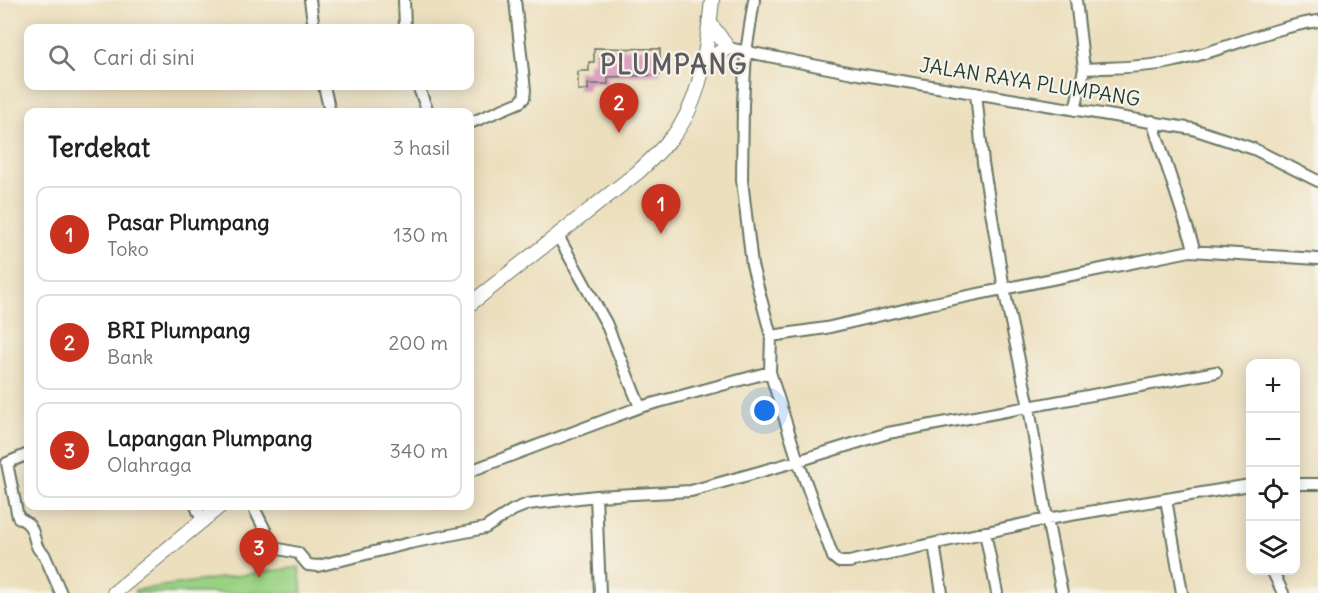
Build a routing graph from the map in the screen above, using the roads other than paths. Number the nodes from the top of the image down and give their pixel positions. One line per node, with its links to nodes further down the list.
1 (310, 0): 9 (street)
2 (404, 0): 10 (street)
3 (515, 0): 21 (street)
4 (712, 0): 8 (main road)
5 (754, 0): 12 (street)
6 (1076, 0): 14 (street)
7 (1318, 21): 14 (street)
8 (709, 22): 11 (main road); 13 (main road)
9 (313, 24)
10 (405, 24)
11 (728, 48): 12 (street, JALAN RAYA PLUMPANG); 13 (main road)
12 (746, 51): 17 (street, JALAN RAYA PLUMPANG); 29 (street)
13 (703, 62): 24 (main road)
14 (1084, 69): 20 (street)
15 (325, 90): 18 (street)
16 (420, 90): 19 (street)
17 (976, 93): 20 (street, JALAN RAYA PLUMPANG); 27 (street)
18 (329, 108)
19 (426, 108)
20 (1075, 110): 22 (street, JALAN RAYA PLUMPANG)
21 (474, 121)
22 (1152, 121): 23 (street, JALAN RAYA PLUMPANG); 25 (street)
23 (1318, 181)
24 (558, 236): 28 (main road); 32 (street)
25 (1195, 251): 26 (street); 27 (street)
26 (1318, 259)
27 (1004, 289): 29 (street); 33 (street)
28 (474, 301)
29 (771, 336): 30 (street)
30 (770, 372): 32 (street); 35 (street)
31 (1216, 372): 33 (street)
32 (639, 407): 36 (street)
33 (1029, 407): 35 (street); 45 (street)
34 (24, 456): 50 (street)
35 (798, 461): 40 (street); 48 (street)
36 (474, 469)
37 (1300, 484): 38 (street)
38 (1318, 484)
39 (1246, 486): 41 (street)
40 (596, 496): 44 (street); 52 (street)
41 (1166, 499): 45 (street); 56 (street)
42 (198, 510): 46 (street)
43 (215, 510): 46 (main road)
44 (255, 510)
45 (1047, 519): 47 (street); 55 (street)
46 (202, 521): 51 (main road)
47 (985, 532): 48 (street); 54 (street)
48 (934, 544): 53 (street)
49 (1274, 575): 57 (street)
50 (61, 593)
51 (114, 593)
52 (600, 593)
53 (942, 593)
54 (997, 593)
55 (1062, 593)
56 (1182, 593)
57 (1283, 593)

